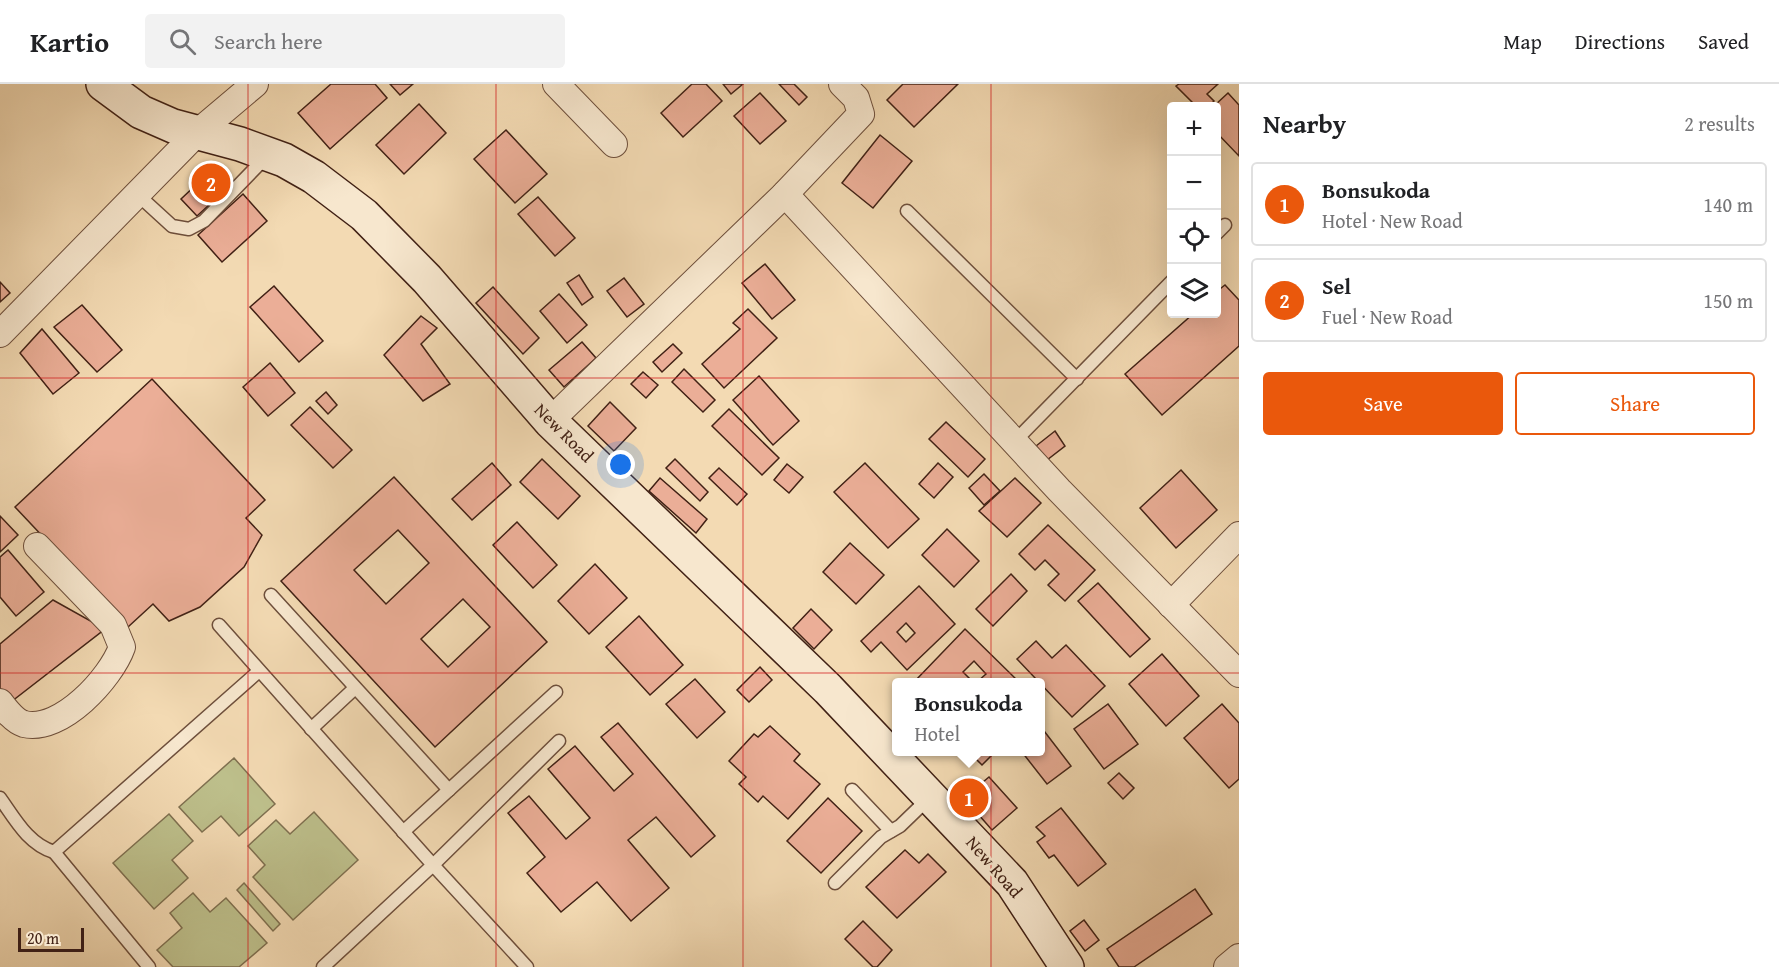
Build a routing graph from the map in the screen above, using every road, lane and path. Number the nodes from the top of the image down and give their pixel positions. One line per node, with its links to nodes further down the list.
1 (103, 84): 5 (street, New Road)
2 (255, 84): 5 (street)
3 (556, 84): 6 (street)
4 (842, 84): 9 (street)
5 (197, 133): 7 (street, New Road); 8 (street)
6 (614, 144)
7 (269, 154): 8 (lane); 14 (street, New Road)
8 (137, 194): 12 (street)
9 (785, 194): 14 (street); 15 (street)
10 (907, 212): 13 (lane)
11 (1167, 286): 13 (lane)
12 (0, 334)
13 (1077, 379): 15 (lane)
14 (550, 421): 30 (street, New Road)
15 (1014, 442): 19 (street)
16 (1239, 535): 19 (street)
17 (37, 546): 25 (street)
18 (271, 595): 23 (lane)
19 (1171, 605): 22 (street)
20 (219, 625): 21 (lane)
21 (259, 671): 26 (lane); 34 (lane)
22 (1239, 674)
23 (354, 688): 26 (lane); 28 (lane)
24 (556, 692): 28 (lane)
25 (0, 702)
26 (311, 729): 33 (lane)
27 (559, 741): 35 (lane)
28 (449, 790): 33 (lane)
29 (852, 790): 32 (lane)
30 (930, 797): 32 (lane); 41 (street, New Road)
31 (0, 798): 34 (lane)
32 (891, 831): 36 (lane)
33 (403, 832): 35 (lane)
34 (54, 852): 38 (lane)
35 (433, 865): 39 (lane); 40 (lane)
36 (834, 883)
37 (1239, 957): 42 (street)
38 (149, 967)
39 (323, 967)
40 (527, 967)
41 (1066, 967)
42 (1227, 967)

